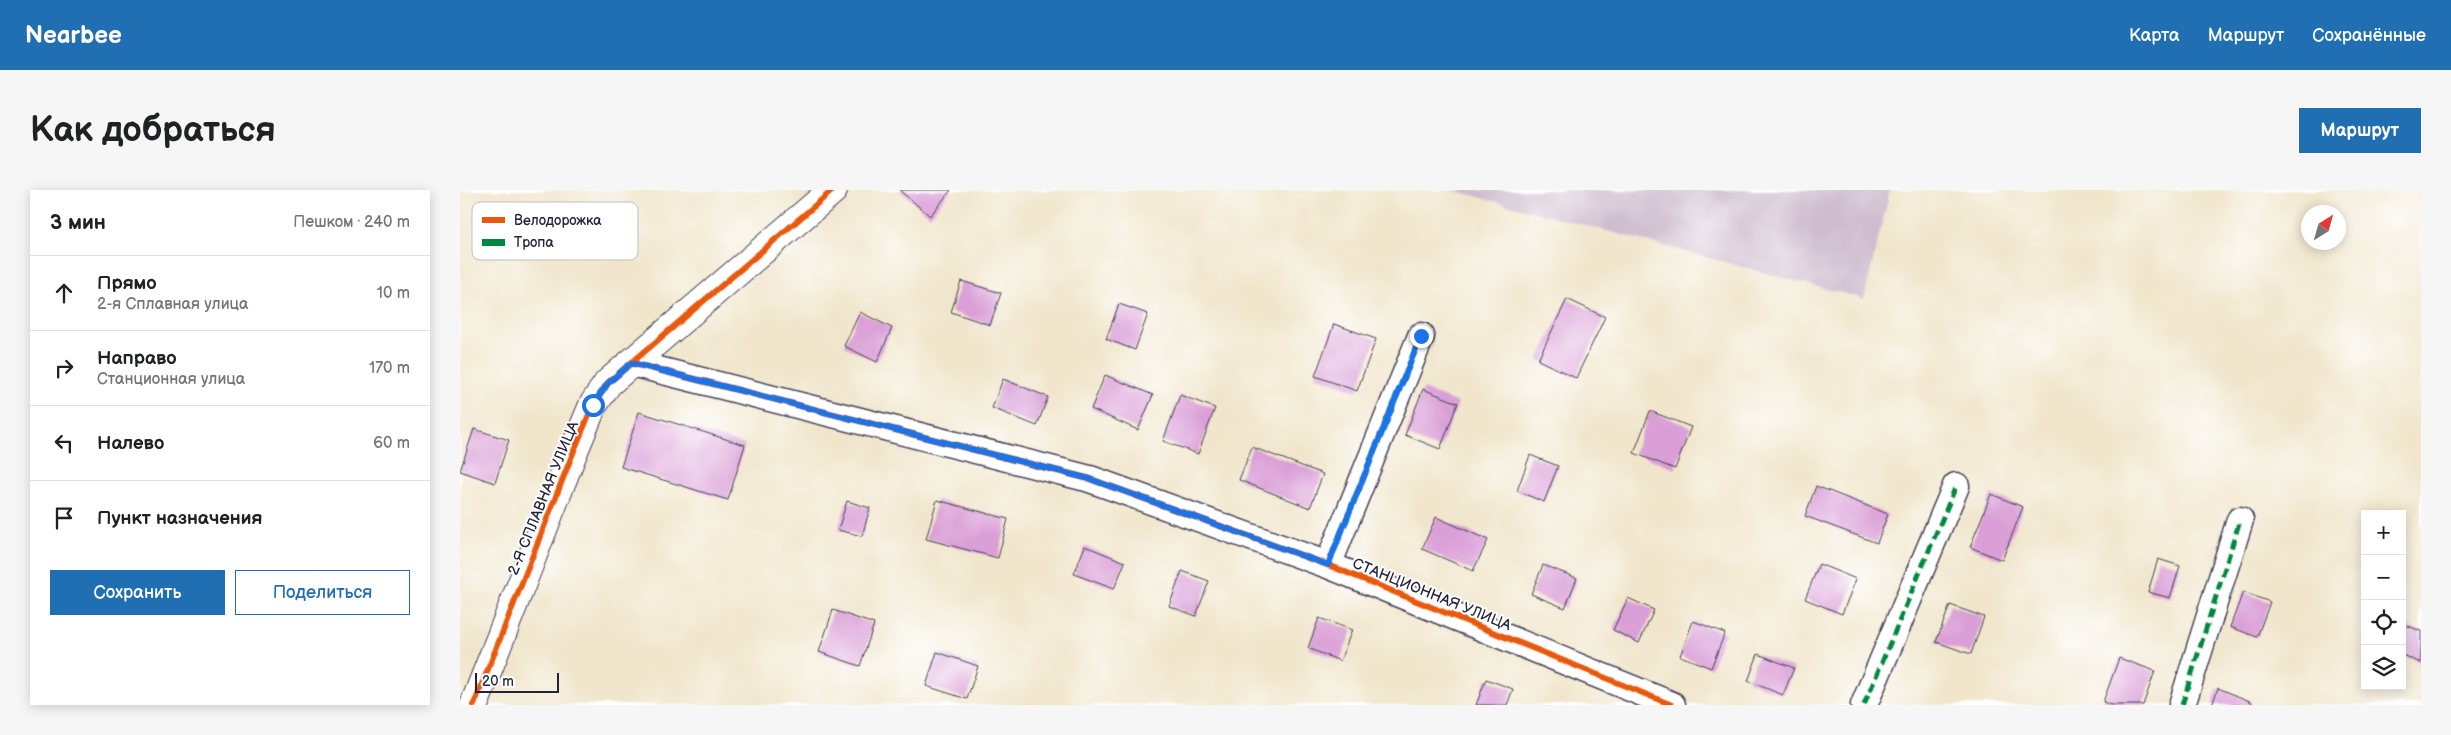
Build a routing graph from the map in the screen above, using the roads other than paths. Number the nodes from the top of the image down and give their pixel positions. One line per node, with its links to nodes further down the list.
1 (832, 190): 3 (street, 2-Я СПЛАВНАЯ УЛИЦА)
2 (1421, 336): 6 (street)
3 (631, 363): 6 (street, СТАНЦИОННАЯ УЛИЦА); 7 (street, 2-Я СПЛАВНАЯ УЛИЦА)
4 (1956, 486): 9 (street)
5 (2240, 520): 10 (street)
6 (1328, 565): 8 (street, СТАНЦИОННАЯ УЛИЦА)
7 (474, 705)
8 (1672, 705)
9 (1864, 705)
10 (2182, 705)

